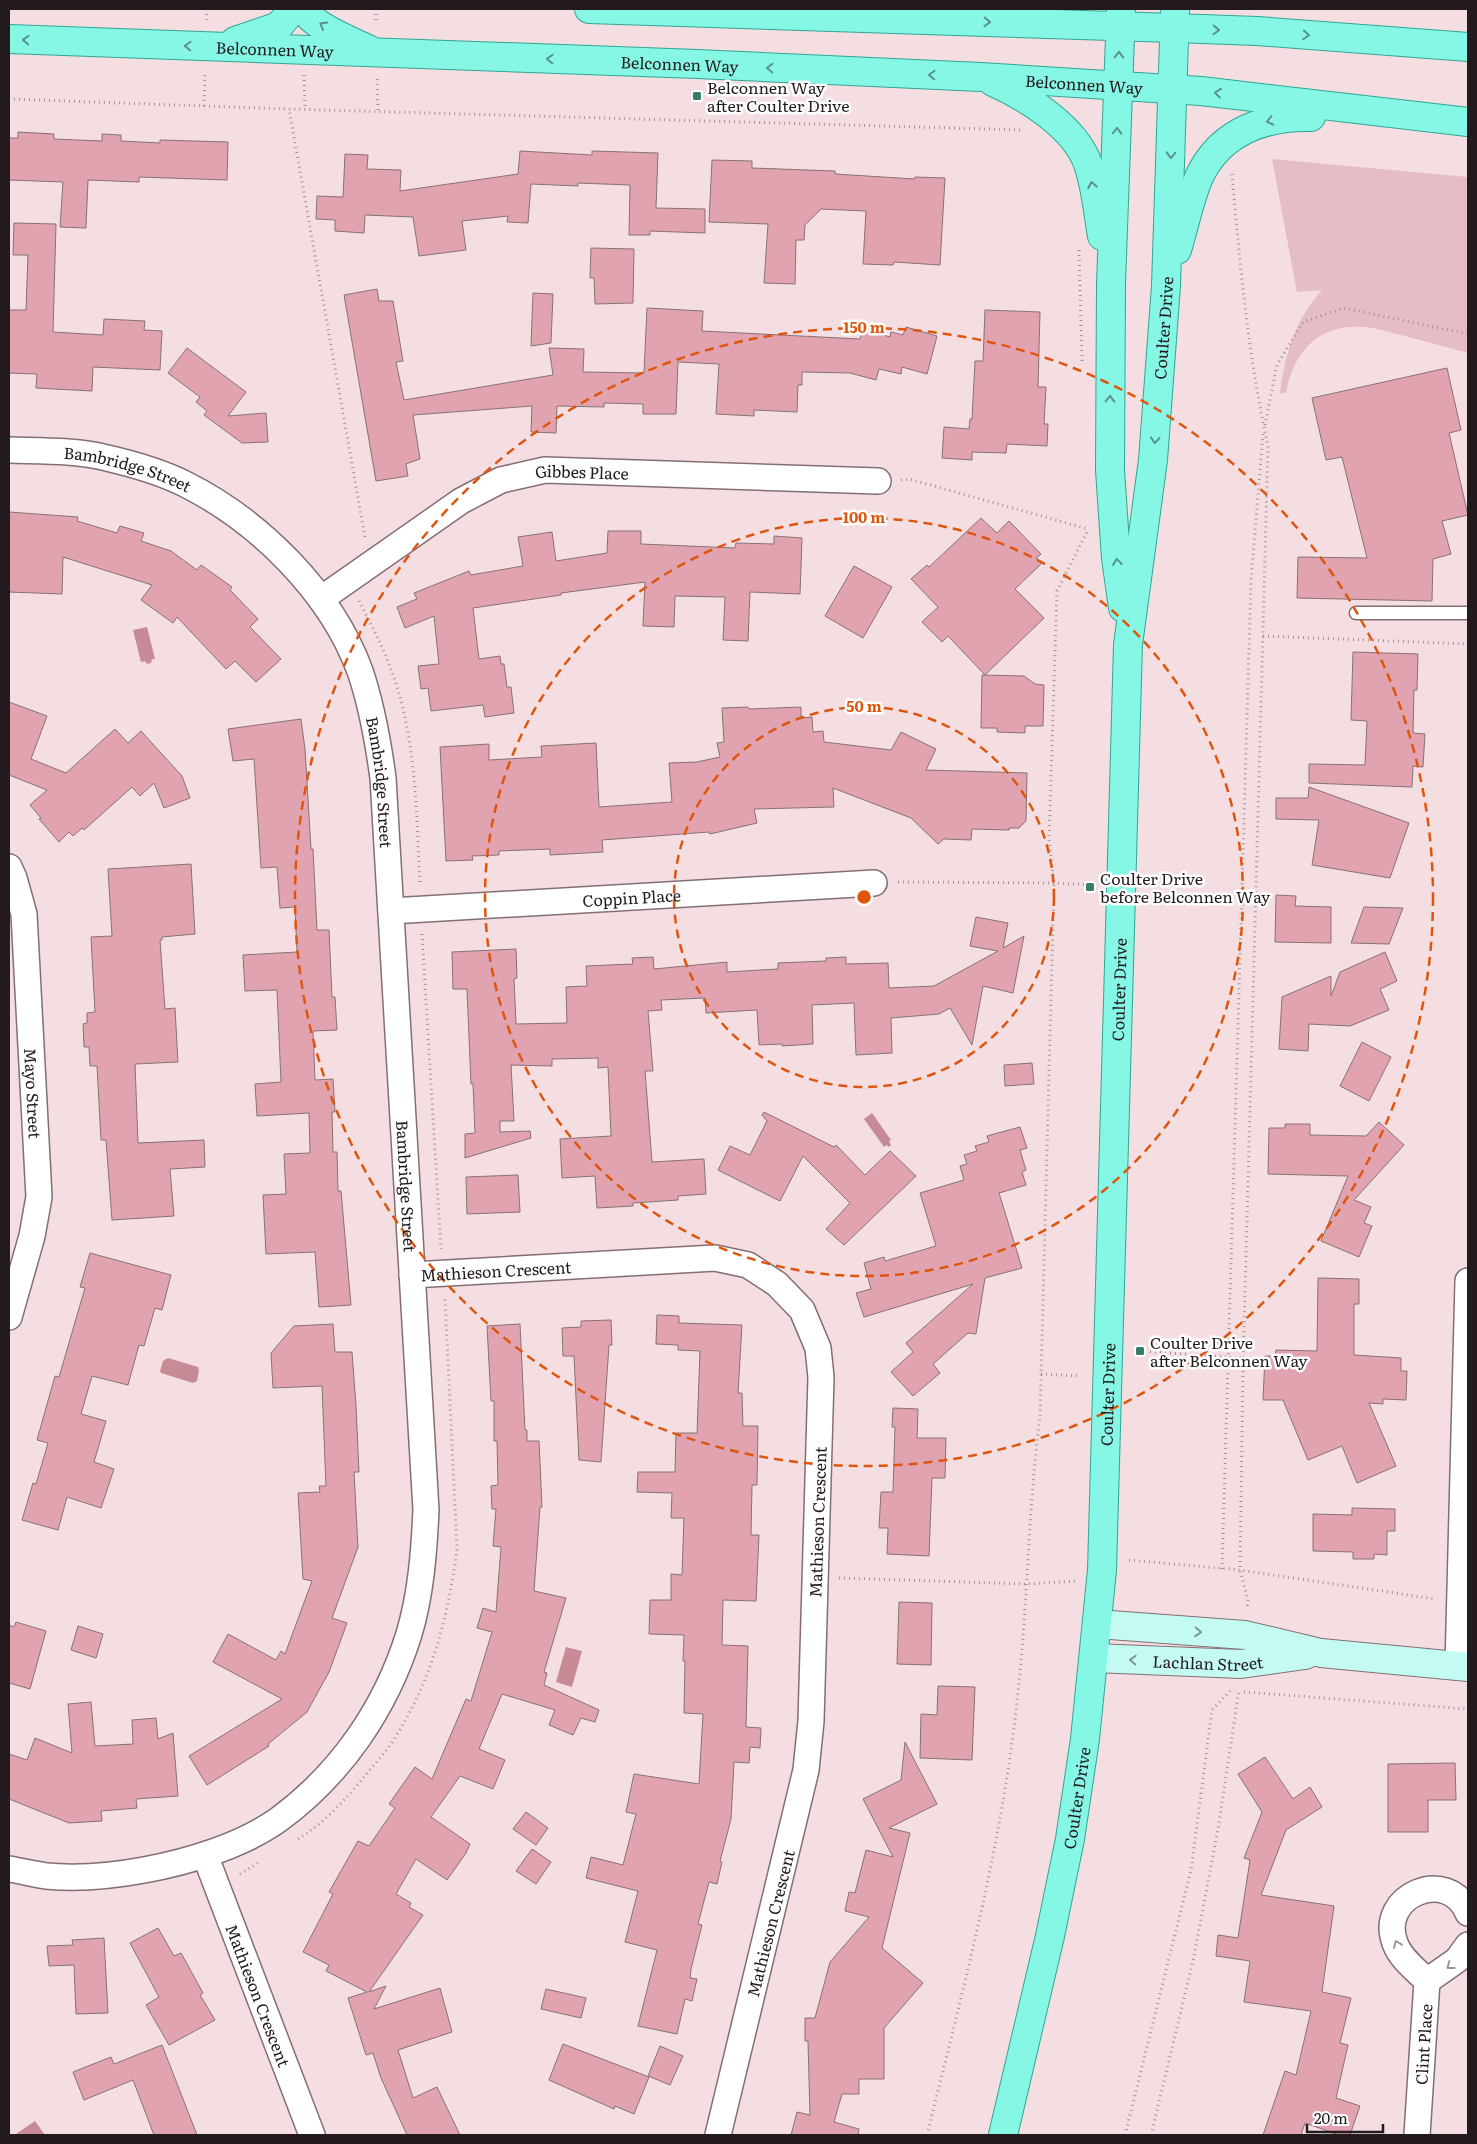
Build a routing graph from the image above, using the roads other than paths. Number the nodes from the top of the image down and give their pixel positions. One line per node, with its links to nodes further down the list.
1 (293, 9): 11 (main road)
2 (304, 9): 13 (main road, one-way to 2)
3 (589, 9): 8 (main road)
4 (957, 9): 8 (main road)
5 (1233, 9): 9 (main road)
6 (1120, 17): 7 (main road); 8 (main road, one-way to 6); 15 (main road, Coulter Drive, one-way to 6)
7 (1175, 18): 9 (main road, one-way to 9); 16 (main road, Coulter Drive)
8 (886, 19)
9 (1257, 32): 12 (main road, one-way to 12)
10 (9, 39): 11 (main road, Belconnen Way, one-way to 10)
11 (220, 47): 13 (main road, Belconnen Way)
12 (1468, 47)
13 (377, 53): 14 (main road, Belconnen Way, one-way to 13)
14 (981, 77): 15 (main road, Belconnen Way); 18 (main road, one-way to 14)
15 (1118, 85): 16 (main road, Belconnen Way); 18 (main road, Coulter Drive, one-way to 15)
16 (1174, 89): 17 (main road, Belconnen Way, one-way to 16); 19 (main road, Coulter Drive, one-way to 19)
17 (1463, 121): 19 (main road, one-way to 19)
18 (1111, 284): 25 (main road, Coulter Drive, one-way to 18)
19 (1166, 286): 25 (main road, Coulter Drive, one-way to 25)
20 (9, 450): 22 (street, Bambridge Street)
21 (878, 480): 22 (street, Gibbes Place)
22 (321, 599): 28 (street, Bambridge Street)
23 (1356, 613): 24 (lane)
24 (1468, 613)
25 (1128, 645): 32 (main road, Coulter Drive)
26 (9, 867): 31 (street, Mayo Street)
27 (874, 883): 28 (street, Coppin Place)
28 (391, 911): 29 (street, Bambridge Street)
29 (412, 1275): 36 (street, Bambridge Street); 42 (street, Mathieson Crescent)
30 (1468, 1282): 35 (street)
31 (9, 1317)
32 (1097, 1624): 33 (street, Lachlan Street, one-way to 33); 34 (main road, Coulter Drive)
33 (1321, 1653): 34 (street, Lachlan Street, one-way to 34); 35 (street, Lachlan Street)
34 (1094, 1658): 43 (main road, Coulter Drive)
35 (1463, 1667)
36 (205, 1855): 37 (street, Bambridge Street); 41 (street, Mathieson Crescent)
37 (9, 1868)
38 (1468, 1913): 40 (street, Clint Place, one-way to 38)
39 (1468, 1945): 40 (street, Clint Place, one-way to 40)
40 (1427, 1981): 44 (street, Clint Place)
41 (312, 2135)
42 (718, 2135)
43 (1003, 2135)
44 (1416, 2135)

